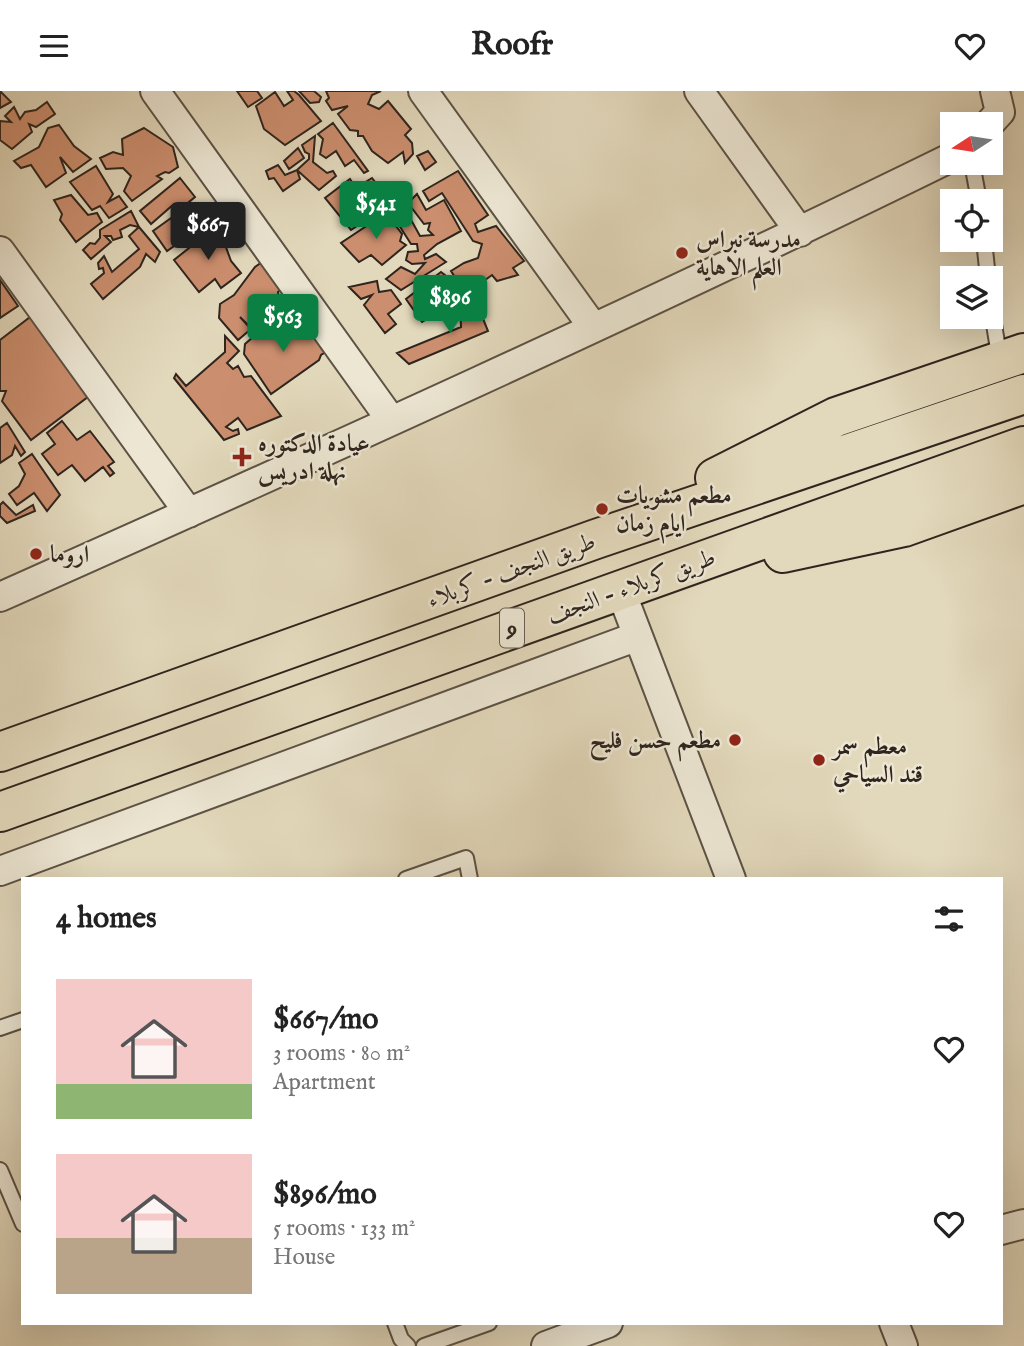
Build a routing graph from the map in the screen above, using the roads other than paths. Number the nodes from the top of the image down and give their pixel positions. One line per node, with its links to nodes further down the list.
1 (155, 91): 13 (street)
2 (423, 91): 9 (street)
3 (699, 91): 7 (street)
4 (995, 91): 5 (street)
5 (1000, 112)
6 (940, 163): 7 (street)
7 (800, 232): 9 (street)
8 (0, 251): 16 (street)
9 (593, 327): 13 (street)
10 (1001, 329): 11 (lane)
11 (1012, 358): 17 (highway)
12 (1024, 394): 17 (highway, طريق النجف - کربلاء / 9)
13 (391, 420): 16 (street)
14 (1024, 446): 18 (highway, طريق کربلاء - النجف / 9)
15 (1024, 484): 18 (highway)
16 (188, 513): 19 (street)
17 (596, 539): 21 (highway, طريق النجف - کربلاء / 9)
18 (620, 589): 20 (street); 22 (highway, طريق کربلاء - النجف / 9)
19 (0, 597)
20 (638, 636): 23 (street); 26 (street)
21 (0, 752)
22 (0, 812)
23 (0, 871)
24 (412, 877): 25 (lane)
25 (470, 877)
26 (729, 877)
27 (21, 1021): 28 (lane)
28 (0, 1028)
29 (0, 1170): 30 (lane)
30 (21, 1219)
31 (1024, 1224): 32 (street)
32 (1003, 1229)
33 (396, 1325): 37 (lane)
34 (483, 1325): 38 (lane)
35 (603, 1325): 39 (street)
36 (895, 1325): 40 (street)
37 (408, 1346)
38 (424, 1346)
39 (546, 1346)
40 (903, 1346)

